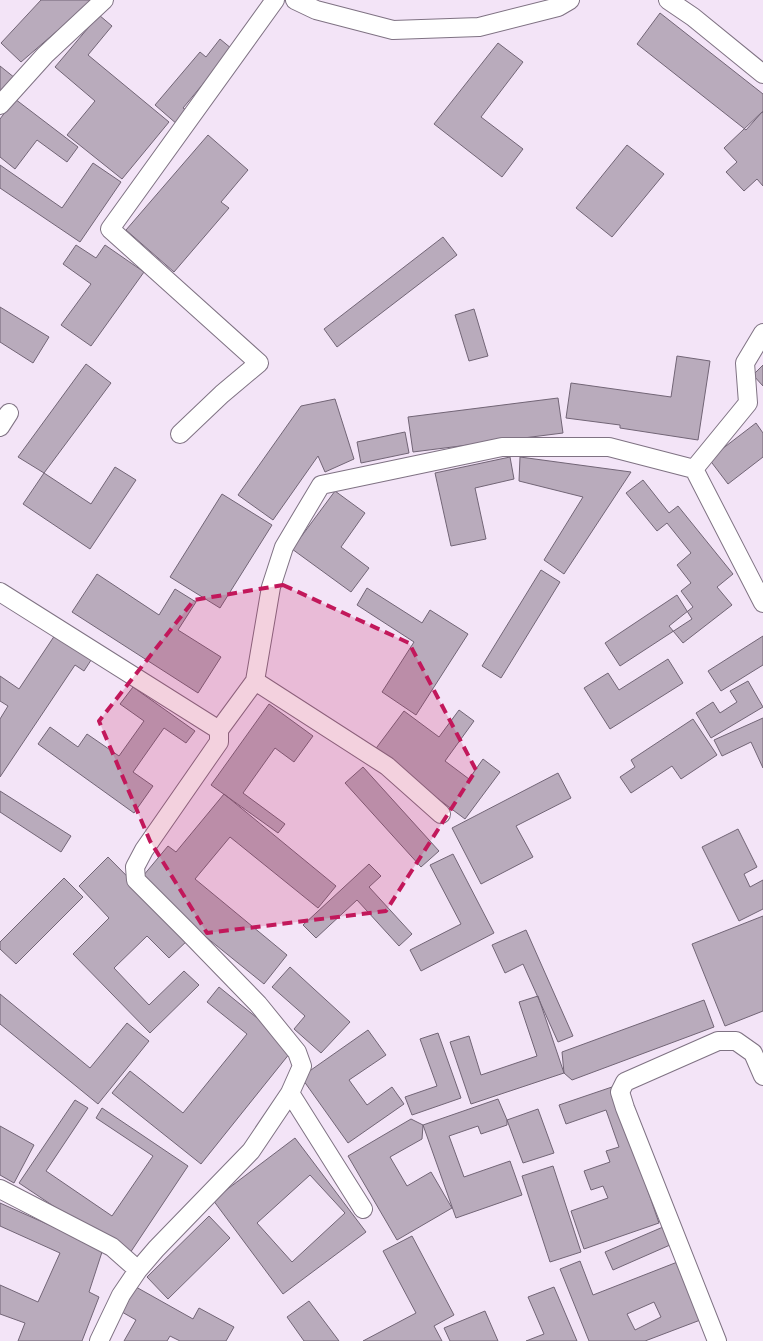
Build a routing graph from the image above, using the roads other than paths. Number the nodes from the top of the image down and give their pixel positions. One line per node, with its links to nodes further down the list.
1 (104, 0): 7 (street)
2 (274, 0): 9 (street)
3 (295, 0): 4 (street)
4 (570, 0)
5 (668, 0): 6 (street)
6 (763, 74)
7 (0, 105)
8 (763, 333): 10 (street)
9 (180, 434)
10 (694, 469): 12 (street); 13 (street)
11 (0, 592): 14 (street)
12 (763, 603)
13 (256, 681): 14 (street); 15 (street)
14 (219, 730): 17 (street)
15 (441, 814)
16 (763, 1076): 22 (street)
17 (290, 1093): 19 (street); 20 (street)
18 (0, 1189): 20 (street)
19 (363, 1209)
20 (138, 1270): 21 (street)
21 (99, 1341)
22 (716, 1341)

